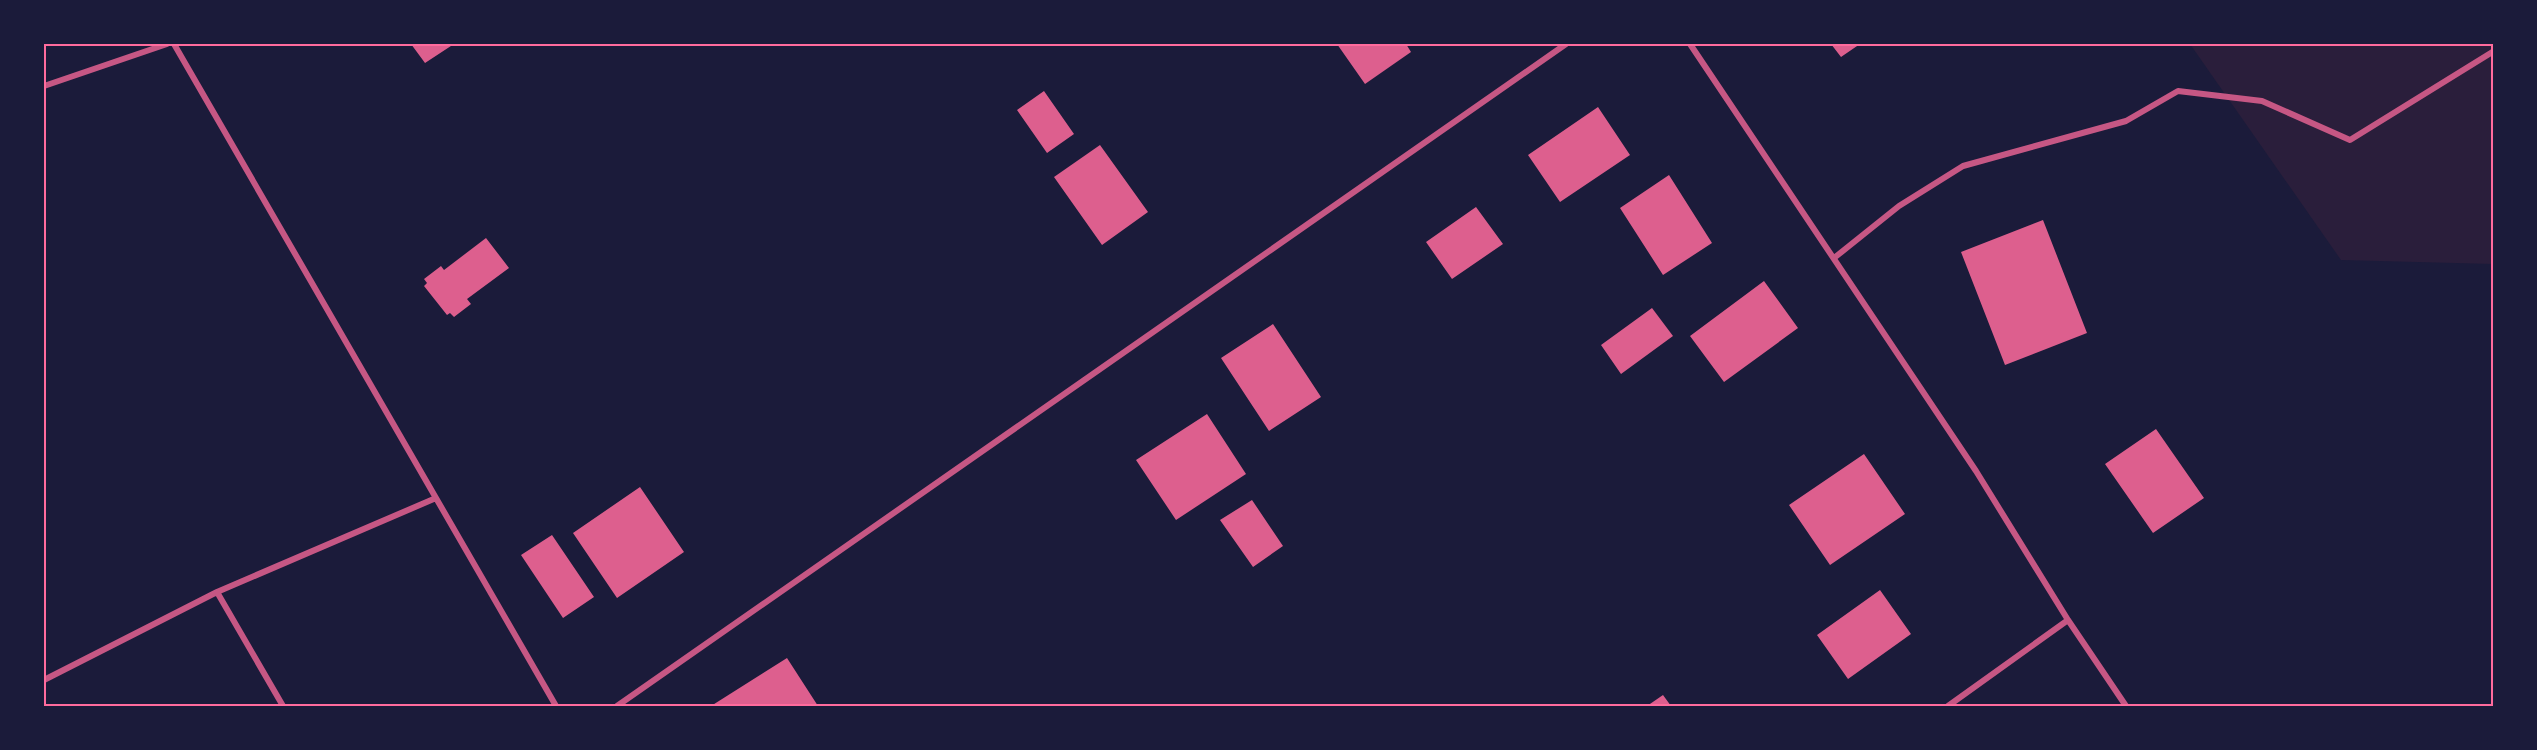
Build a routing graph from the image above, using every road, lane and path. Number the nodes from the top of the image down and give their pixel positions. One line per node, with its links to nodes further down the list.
1 (167, 44): 6 (street)
2 (174, 44): 8 (street)
3 (1566, 44): 14 (street)
4 (1690, 44): 7 (street)
5 (2493, 51): 7 (street)
6 (44, 86)
7 (1834, 258): 10 (street)
8 (436, 498): 9 (street); 13 (street)
9 (217, 592): 11 (street); 12 (street)
10 (2068, 620): 15 (street); 16 (street)
11 (44, 680)
12 (283, 706)
13 (556, 706)
14 (617, 706)
15 (1948, 706)
16 (2126, 706)

